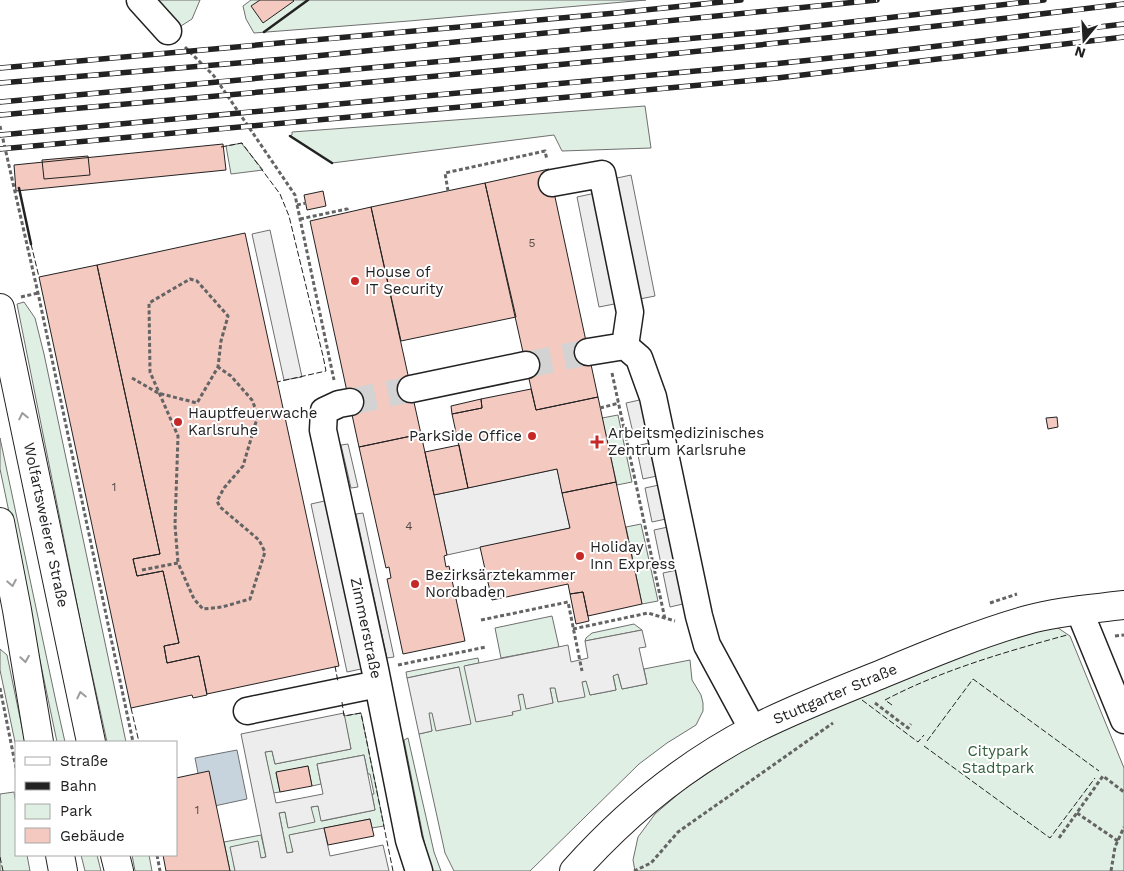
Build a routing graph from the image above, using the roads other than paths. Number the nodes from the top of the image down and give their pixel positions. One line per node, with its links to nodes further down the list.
1 (140, 0): 2 (street)
2 (168, 31)
3 (552, 183): 15 (street)
4 (0, 308): 17 (main road, Wolfartsweierer Straße, one-way to 4)
5 (526, 365): 6 (street)
6 (411, 389)
7 (344, 403): 12 (street, Zimmerstraße)
8 (0, 522): 11 (main road, one-way to 11)
9 (1124, 605): 10 (main road, Stuttgarter Straße)
10 (1079, 610): 14 (street); 15 (main road, Stuttgarter Straße)
11 (9, 612): 16 (main road, one-way to 16)
12 (377, 677): 13 (street); 23 (street, Zimmerstraße)
13 (246, 711)
14 (1124, 720)
15 (753, 730): 20 (main road, Stuttgarter Straße)
16 (40, 741)
17 (91, 741)
18 (60, 856): 21 (main road)
19 (115, 856): 22 (main road)
20 (584, 867)
21 (64, 871)
22 (119, 871)
23 (418, 871)

